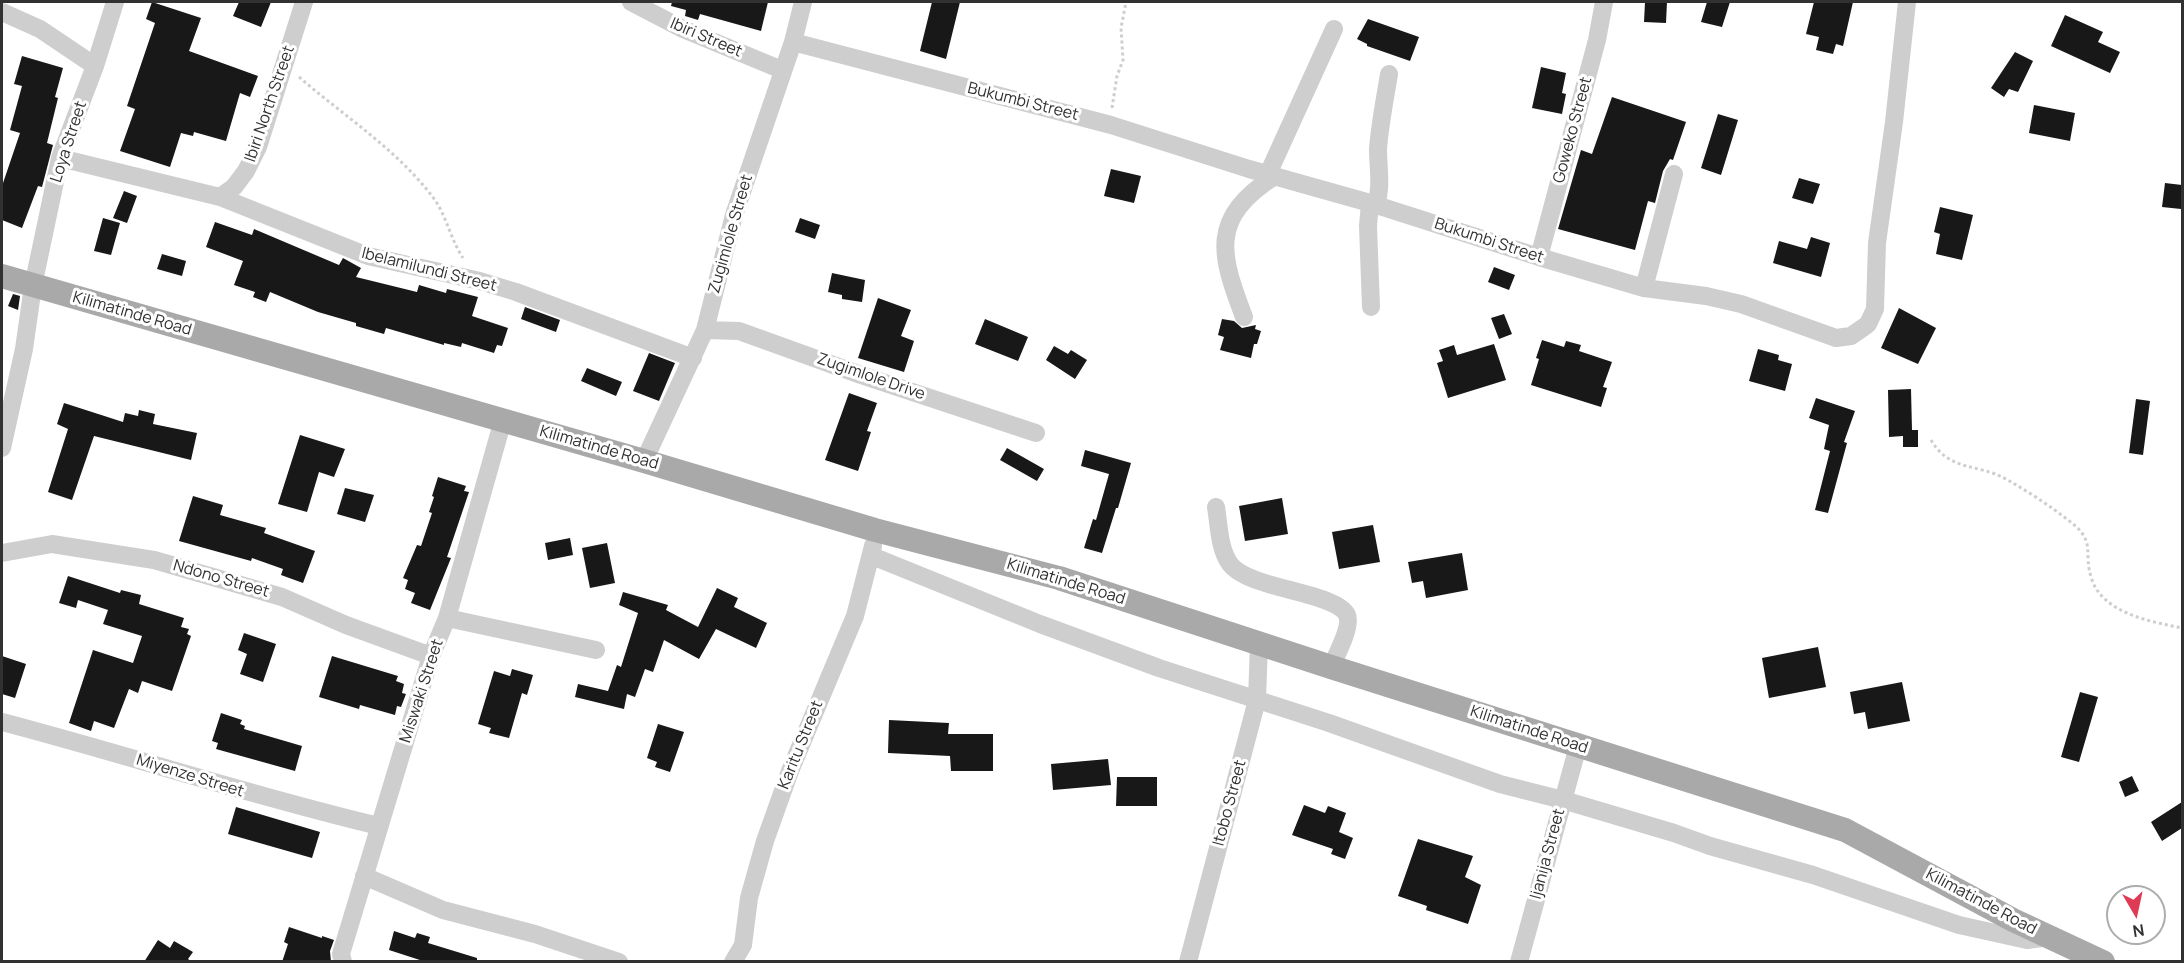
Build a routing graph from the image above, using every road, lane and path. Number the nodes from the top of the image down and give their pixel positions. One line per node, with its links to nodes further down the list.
1 (115, 2): 12 (street, Loya Street)
2 (304, 2): 11 (street, Ibiri North Street)
3 (631, 2): 13 (street, Ibiri Street)
4 (803, 2): 10 (street, Zugimlole Street)
5 (1126, 2): 15 (path)
6 (1604, 2): 21 (street, Goweko Street)
7 (1907, 2): 25 (street, Bukumbi Street)
8 (2, 12): 12 (street)
9 (1334, 30): 18 (street)
10 (793, 42): 13 (street, Zugimlole Street); 15 (street, Bukumbi Street)
11 (285, 64): 19 (street, Ibiri North Street); 23 (path)
12 (95, 66): 16 (street, Loya Street)
13 (782, 70): 28 (street, Zugimlole Street)
14 (1389, 74): 20 (street)
15 (1111, 124): 18 (street, Bukumbi Street)
16 (60, 158): 19 (street, Ibelamilundi Street); 24 (street, Loya Street)
17 (1674, 174): 25 (street)
18 (1271, 175): 20 (street, Bukumbi Street); 27 (street)
19 (220, 197): 23 (street, Ibelamilundi Street)
20 (1373, 204): 21 (street, Bukumbi Street); 26 (street)
21 (1539, 257): 25 (street, Bukumbi Street)
22 (2, 276): 24 (main road, Kilimatinde Road)
23 (480, 281): 29 (street, Ibelamilundi Street)
24 (33, 286): 30 (main road, Kilimatinde Road); 33 (street, Loya Street)
25 (1644, 288)
26 (1371, 307)
27 (1244, 317)
28 (705, 330): 29 (street, Zugimlole Street); 31 (street, Zugimlole Drive)
29 (693, 358): 34 (street, Zugimlole Street)
30 (503, 420): 34 (main road, Kilimatinde Road); 39 (street, Miswaki Street)
31 (1036, 433)
32 (1931, 440): 40 (path)
33 (2, 448)
34 (644, 460): 36 (main road, Kilimatinde Road)
35 (1216, 507): 44 (street)
36 (875, 530): 38 (street, Karitu Street); 41 (main road, Kilimatinde Road)
37 (2, 553): 43 (street, Ndono Street)
38 (872, 556): 45 (street); 54 (street, Karitu Street)
39 (447, 618): 42 (street); 43 (street, Miswaki Street)
40 (2182, 628)
41 (1259, 643): 44 (main road, Kilimatinde Road); 45 (street, Itobo Street)
42 (596, 650)
43 (431, 656): 49 (street, Miswaki Street)
44 (1332, 667): 47 (main road, Kilimatinde Road)
45 (1257, 700): 48 (street); 55 (street, Itobo Street)
46 (2, 722): 49 (street, Miyenze Street)
47 (1578, 746): 48 (street, Ijanija Street); 51 (main road, Kilimatinde Road)
48 (1563, 800): 51 (street); 56 (street, Ijanija Street)
49 (379, 826): 50 (street, Miswaki Street)
50 (364, 876): 52 (street, Miswaki Street); 53 (street)
51 (2049, 937): 57 (main road, Kilimatinde Road)
52 (343, 962)
53 (619, 962)
54 (733, 962)
55 (1188, 962)
56 (1519, 962)
57 (2103, 962)

